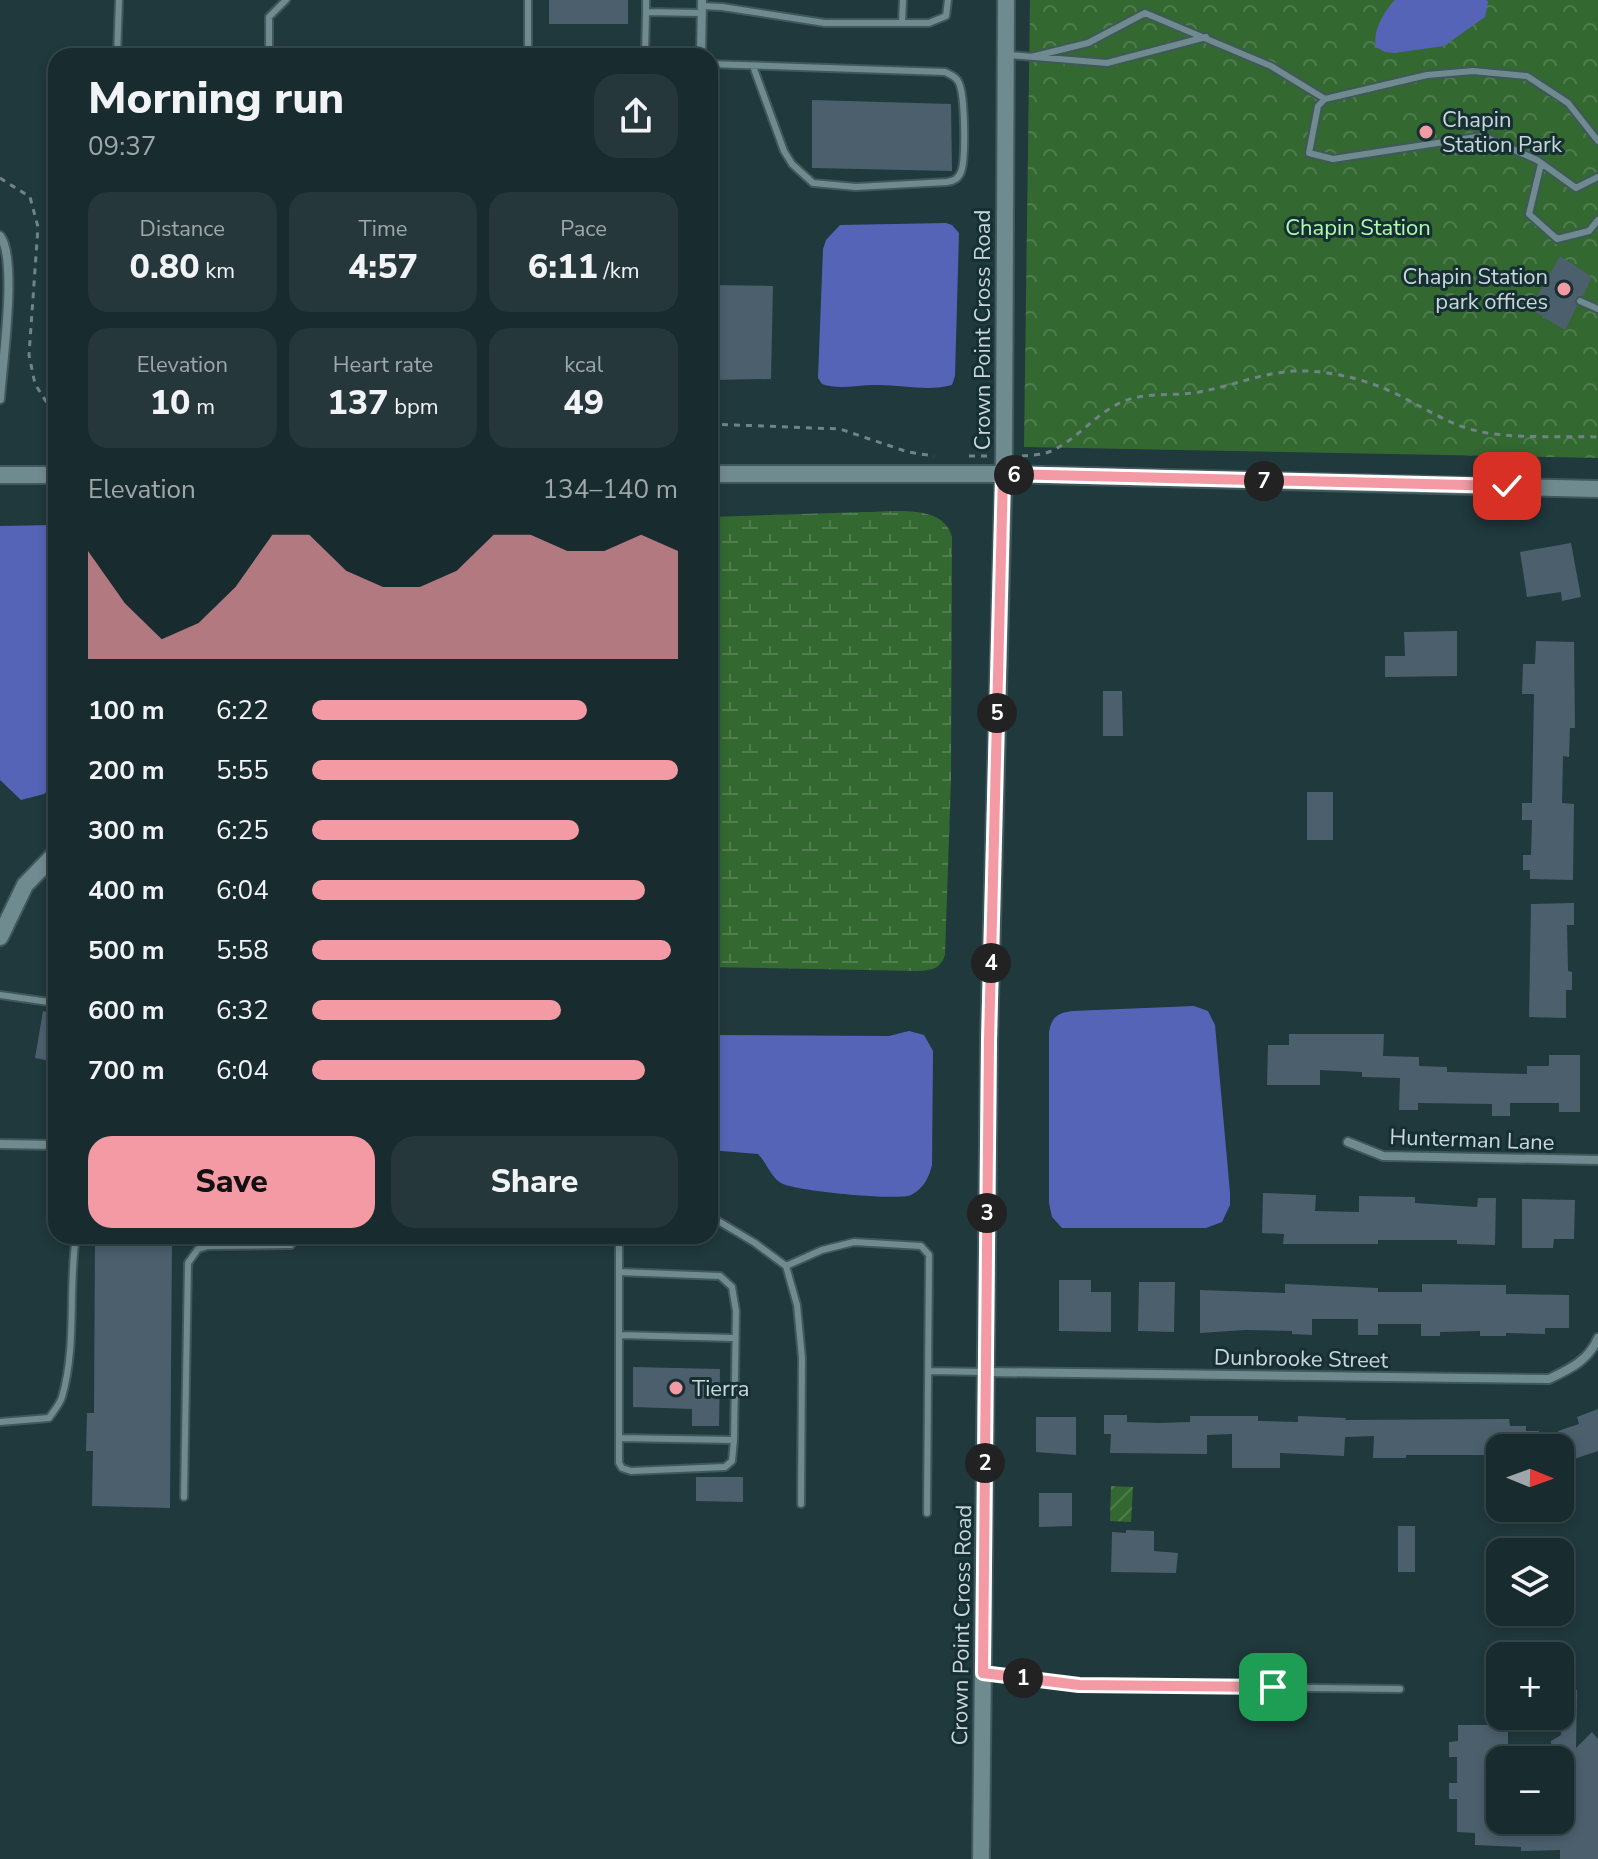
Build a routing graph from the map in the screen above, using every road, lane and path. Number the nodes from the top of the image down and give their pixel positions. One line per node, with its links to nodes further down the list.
1 (119, 0): 14 (lane)
2 (286, 0): 15 (lane)
3 (528, 0): 16 (lane)
4 (646, 0): 11 (lane)
5 (743, 0): 10 (lane)
6 (903, 0): 12 (lane)
7 (948, 0): 12 (lane)
8 (1006, 0): 19 (street, Crown Point Cross Road)
9 (702, 6): 10 (lane); 11 (lane); 18 (street)
10 (743, 11): 12 (lane)
11 (646, 12): 17 (lane)
12 (902, 23)
13 (1206, 37): 20 (lane); 20 (lane); 23 (lane)
14 (117, 48)
15 (269, 48)
16 (528, 48)
17 (645, 48)
18 (701, 48)
19 (1005, 55): 20 (lane); 41 (street, Crown Point Cross Road)
20 (1031, 57)
21 (718, 64): 22 (lane)
22 (753, 66): 22 (lane)
23 (1325, 99): 24 (lane); 25 (lane)
24 (1598, 141)
25 (1541, 164): 26 (lane); 28 (lane)
26 (1598, 177)
27 (0, 178): 33 (path)
28 (1598, 220)
29 (0, 236): 32 (street)
30 (1580, 301): 31 (lane)
31 (1598, 309)
32 (0, 399)
33 (48, 404)
34 (718, 424): 39 (path)
35 (1598, 437): 38 (path)
36 (992, 455): 37 (path)
37 (967, 456)
38 (1022, 456)
39 (942, 457)
40 (718, 474): 41 (street)
41 (1003, 474): 44 (street); 63 (street, Crown Point Cross Road)
42 (0, 475): 43 (street)
43 (48, 475)
44 (1598, 489)
45 (48, 861): 46 (street)
46 (0, 937)
47 (0, 995): 48 (lane)
48 (48, 1002)
49 (1348, 1142): 52 (street, Hunterman Lane)
50 (0, 1144): 51 (street)
51 (48, 1145)
52 (1598, 1160)
53 (718, 1221): 57 (lane)
54 (75, 1244): 64 (lane)
55 (292, 1244): 67 (lane)
56 (619, 1244): 58 (lane)
57 (786, 1266): 62 (lane); 68 (lane)
58 (619, 1272): 59 (lane); 60 (lane)
59 (619, 1335): 60 (lane); 65 (lane)
60 (734, 1338): 66 (lane)
61 (1598, 1338): 63 (street, Dunbrooke Street)
62 (928, 1371): 63 (lane); 69 (lane)
63 (986, 1372): 70 (street, Crown Point Cross Road)
64 (0, 1422)
65 (619, 1438): 66 (lane); 66 (lane)
66 (734, 1440)
67 (184, 1497)
68 (801, 1504)
69 (927, 1513)
70 (983, 1673): 71 (lane); 72 (street, Crown Point Cross Road)
71 (1400, 1689)
72 (981, 1859)

